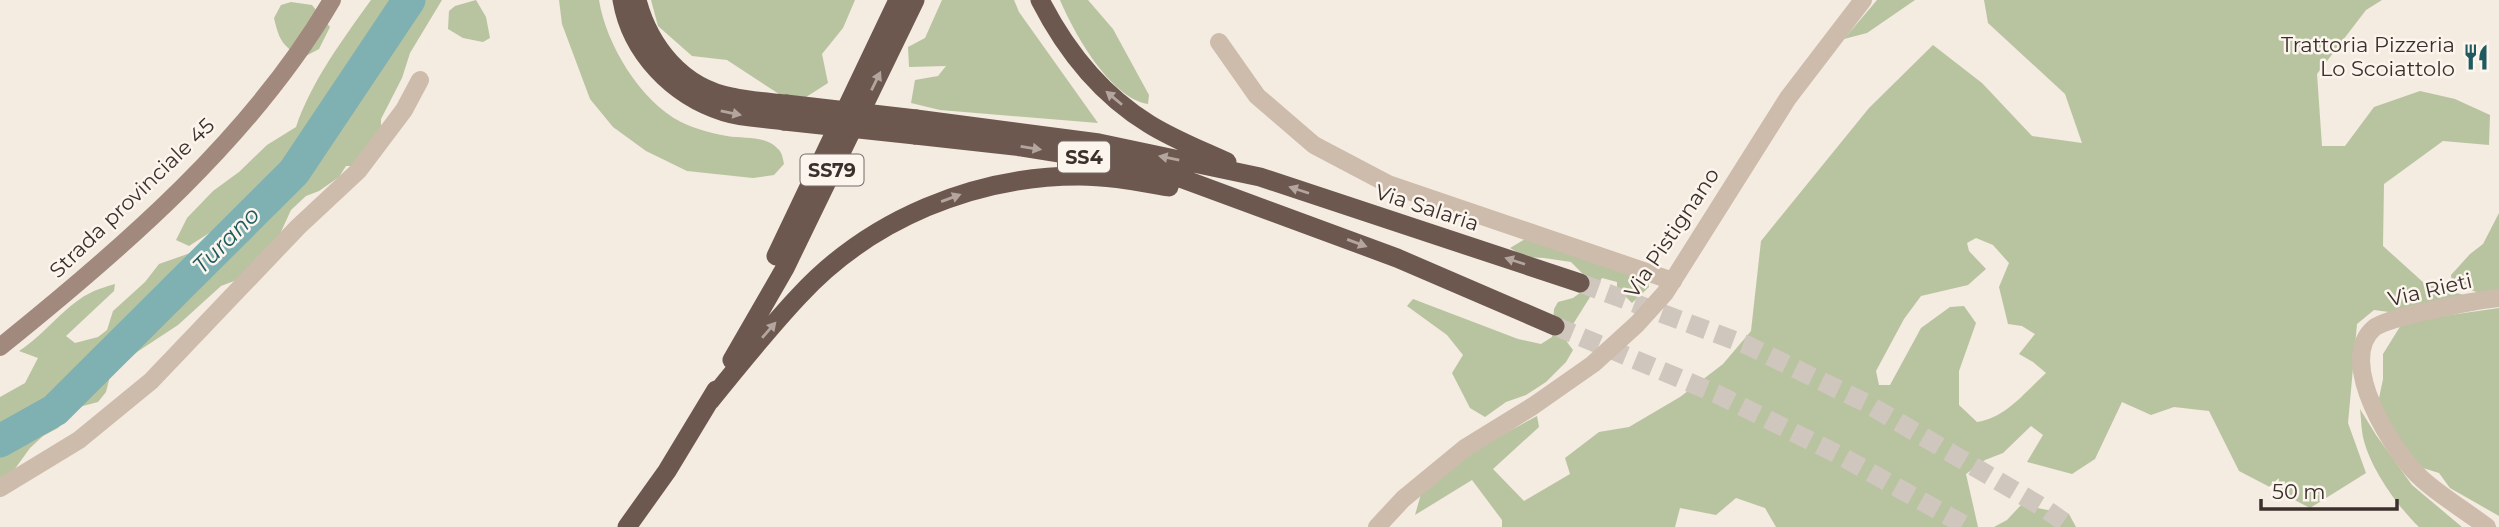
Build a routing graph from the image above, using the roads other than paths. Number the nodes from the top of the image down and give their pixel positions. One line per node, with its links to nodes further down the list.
1 (332, 0): 21 (main road, Strada provinciale 45)
2 (622, 0): 11 (highway, one-way to 11)
3 (637, 0): 11 (highway)
4 (883, 0): 13 (highway)
5 (898, 0): 13 (highway, SS79)
6 (915, 0): 20 (highway, SS79, one-way to 6)
7 (1040, 0): 14 (highway, one-way to 7)
8 (1863, 0): 16 (street, Via Pistignano)
9 (1219, 42): 16 (street)
10 (420, 80): 23 (street)
11 (785, 113): 12 (highway, bridge)
12 (915, 127): 14 (highway, one-way to 12); 15 (highway, SS4, one-way to 15)
13 (824, 153): 20 (highway, SS79)
14 (1260, 177): 17 (highway, Via Salaria, one-way to 14)
15 (1247, 203): 19 (highway, SS4, one-way to 19); 22 (highway, one-way to 15)
16 (1673, 281): 25 (street, Via Pistignano)
17 (1580, 283)
18 (2499, 298): 26 (street, Via Rieti)
19 (1555, 326)
20 (744, 338): 22 (highway, SS79)
21 (0, 347)
22 (710, 401): 24 (highway, SS79)
23 (0, 488)
24 (627, 527)
25 (1377, 527)
26 (2487, 527)

